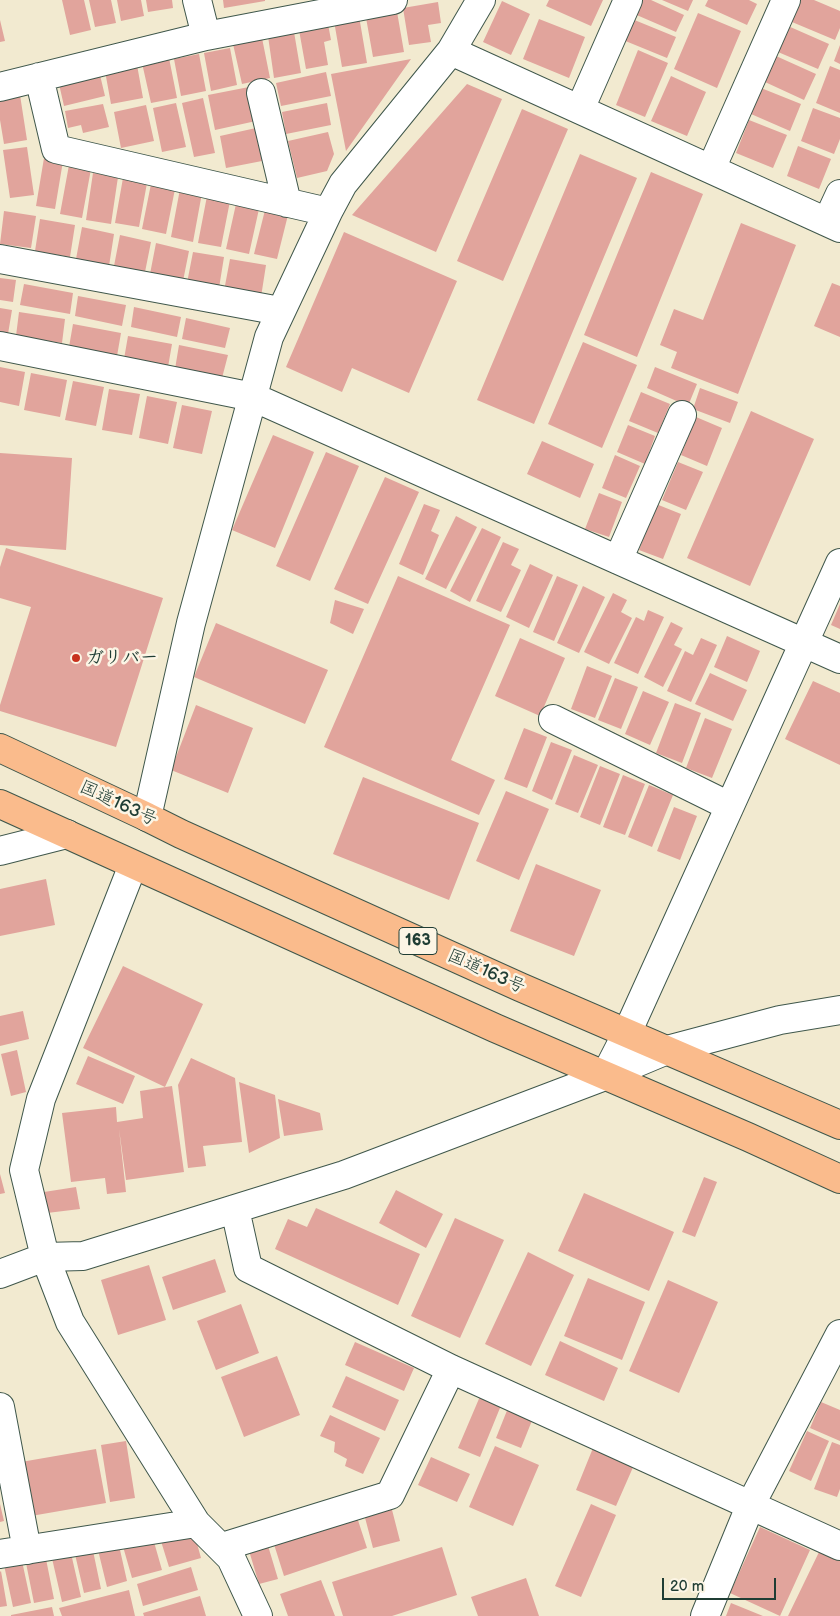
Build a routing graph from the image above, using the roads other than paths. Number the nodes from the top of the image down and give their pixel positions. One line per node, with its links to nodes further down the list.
1 (198, 0): 6 (street)
2 (393, 0): 6 (street)
3 (481, 0): 7 (street)
4 (628, 0): 11 (street)
5 (786, 0): 12 (street)
6 (206, 36): 8 (street)
7 (451, 50): 11 (street); 15 (street)
8 (39, 77): 9 (street); 14 (street)
9 (0, 87)
10 (261, 93): 14 (street)
11 (580, 109): 12 (street)
12 (712, 169): 16 (street)
13 (840, 194): 16 (street)
14 (286, 203): 15 (street)
15 (328, 212): 18 (street)
16 (834, 225)
17 (0, 259): 18 (street)
18 (280, 311): 20 (street)
19 (0, 346): 20 (street)
20 (253, 397): 22 (street); 30 (street)
21 (682, 415): 22 (street)
22 (618, 560): 24 (street)
23 (840, 563): 24 (street)
24 (803, 643): 25 (street); 29 (street)
25 (840, 660)
26 (553, 719): 29 (street)
27 (0, 748): 30 (highway, 国道163号 / 163)
28 (0, 804): 31 (highway)
29 (729, 806): 35 (street)
30 (148, 817): 35 (highway, 国道163号 / 163)
31 (67, 834): 32 (street); 33 (highway)
32 (0, 851)
33 (133, 865): 37 (highway); 41 (street)
34 (840, 1010): 36 (street)
35 (627, 1033): 36 (highway, 国道163号 / 163); 37 (street)
36 (667, 1050): 37 (street); 38 (highway, 国道163号 / 163)
37 (605, 1076): 39 (highway); 40 (street)
38 (840, 1125)
39 (840, 1179)
40 (234, 1209): 41 (street); 44 (street)
41 (45, 1257): 42 (street); 47 (street)
42 (0, 1274)
43 (840, 1334): 46 (street)
44 (451, 1368): 46 (street); 49 (street)
45 (0, 1407): 50 (street)
46 (751, 1504): 48 (street); 53 (street)
47 (196, 1523): 49 (street); 50 (street)
48 (840, 1546)
49 (222, 1547): 52 (street)
50 (27, 1550): 51 (street)
51 (0, 1554)
52 (258, 1616)
53 (705, 1616)

